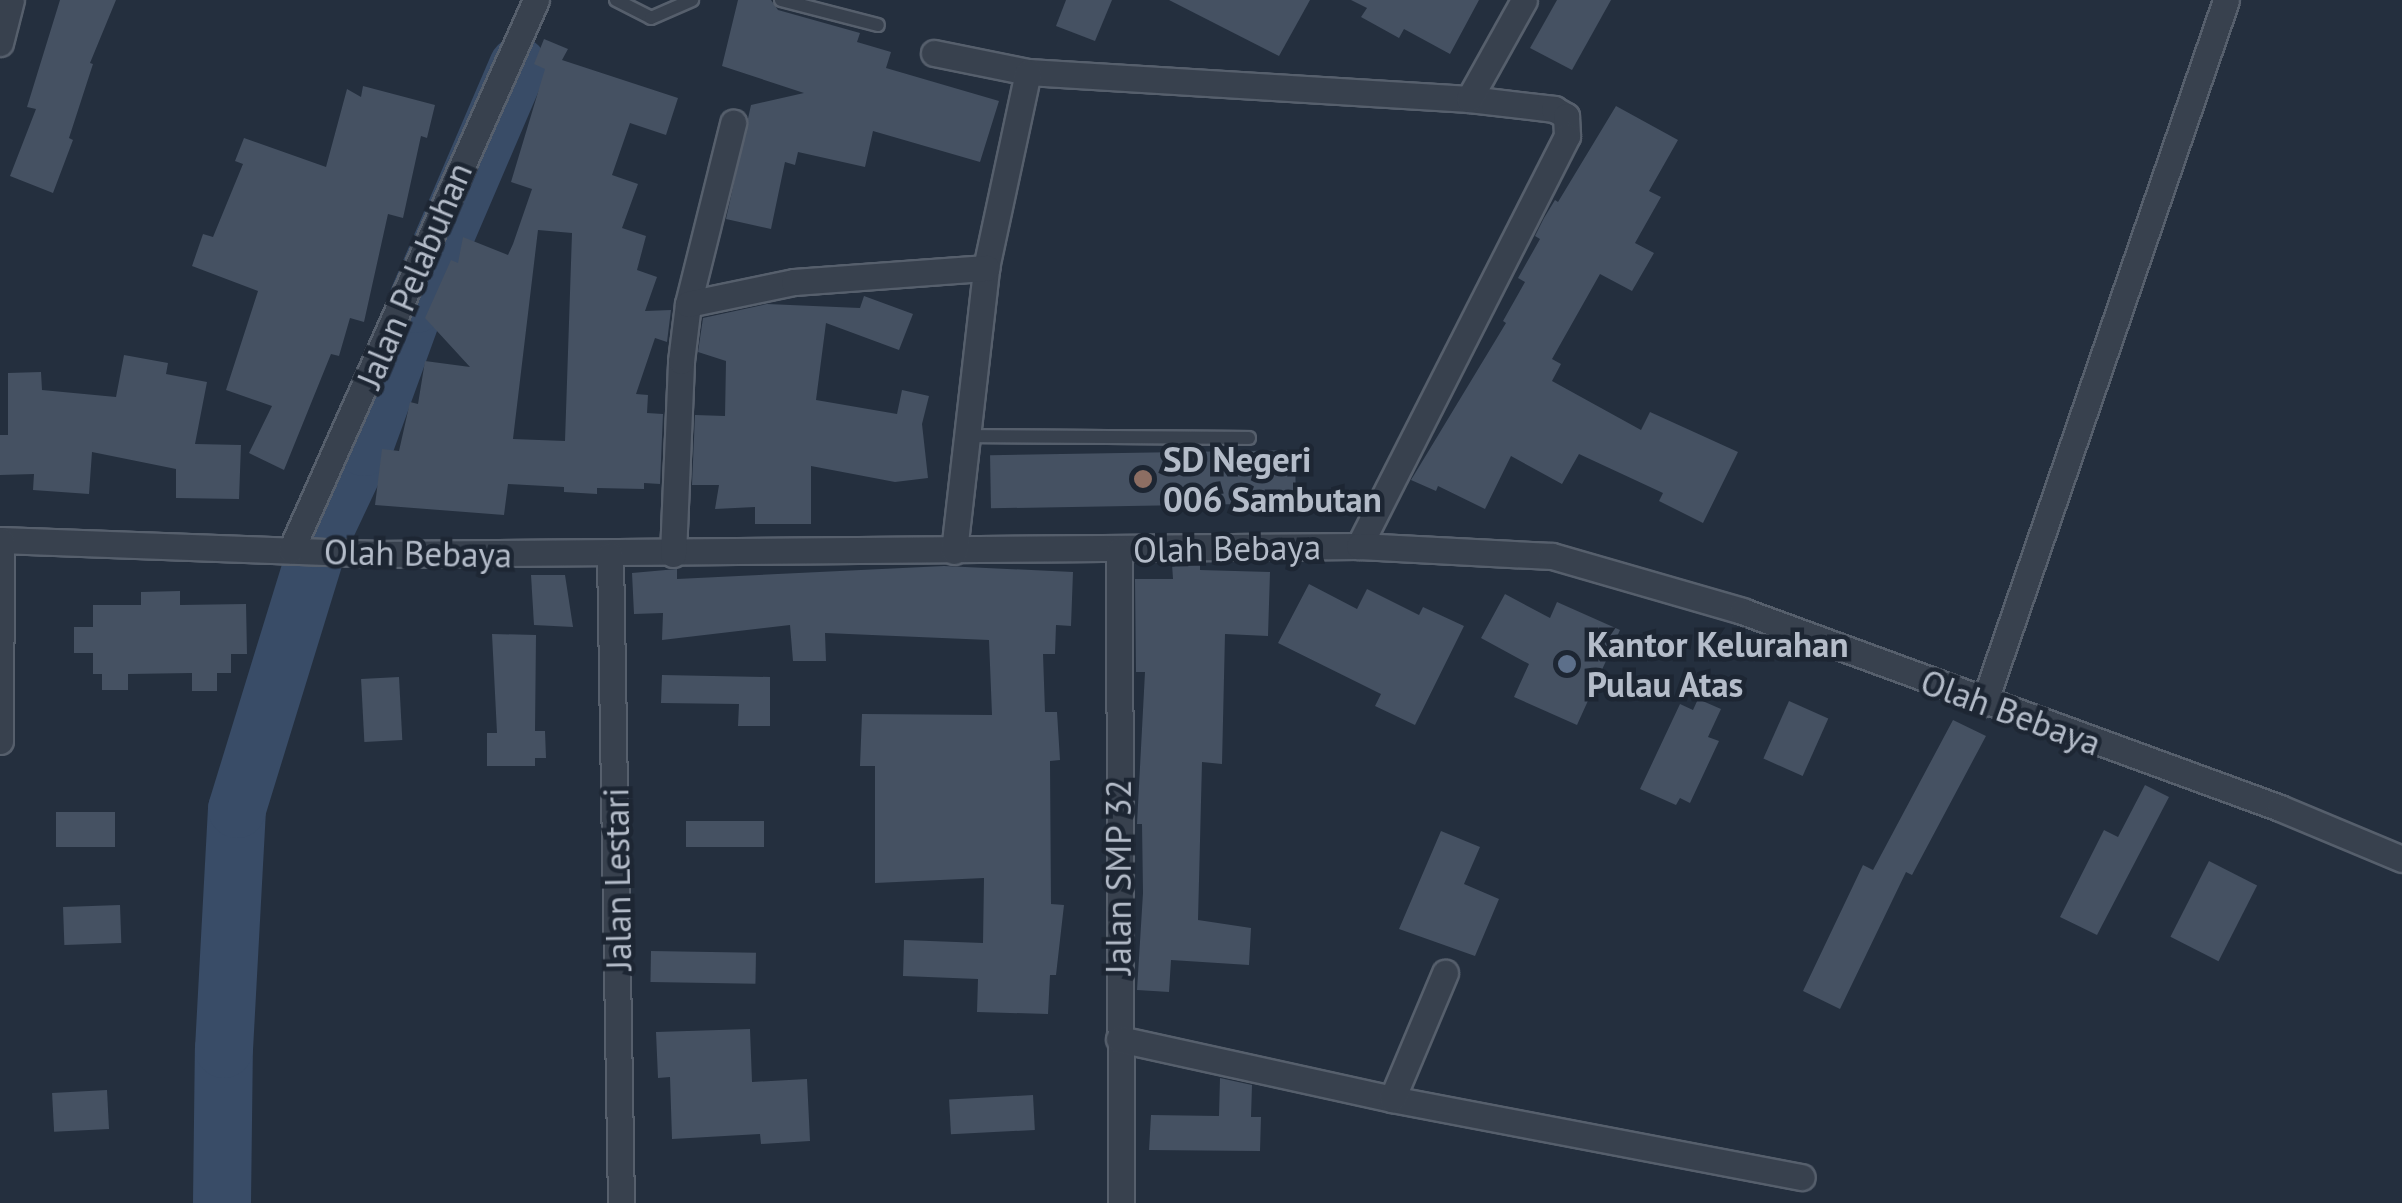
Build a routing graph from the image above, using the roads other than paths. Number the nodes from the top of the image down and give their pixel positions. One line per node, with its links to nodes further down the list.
1 (12, 0): 9 (street)
2 (536, 0): 20 (street, Jalan Pelabuhan)
3 (616, 0): 4 (lane)
4 (692, 0)
5 (781, 0): 8 (lane)
6 (1524, 0): 12 (street)
7 (2226, 0): 25 (street)
8 (878, 25)
9 (0, 43)
10 (934, 53): 11 (street)
11 (1028, 72): 12 (street); 14 (street)
12 (1468, 99): 19 (street)
13 (732, 123): 15 (street)
14 (986, 268): 15 (street); 16 (street)
15 (688, 304): 23 (street)
16 (965, 436): 17 (lane); 22 (street)
17 (1250, 438)
18 (0, 540): 20 (street, Olah Bebaya); 26 (street)
19 (1359, 546): 21 (street, Olah Bebaya); 25 (street, Olah Bebaya)
20 (300, 550): 24 (street, Olah Bebaya)
21 (1119, 550): 22 (street, Olah Bebaya); 29 (street, Jalan SMP 32)
22 (954, 551): 23 (street, Olah Bebaya)
23 (673, 554): 24 (street, Olah Bebaya)
24 (610, 555): 32 (street, Jalan Lestari)
25 (1984, 703): 27 (street, Olah Bebaya)
26 (0, 741)
27 (2402, 858)
28 (1445, 972): 30 (street)
29 (1119, 1039): 30 (street); 33 (street, Jalan SMP 32)
30 (1392, 1098): 31 (street)
31 (1802, 1177)
32 (621, 1203)
33 (1120, 1203)

